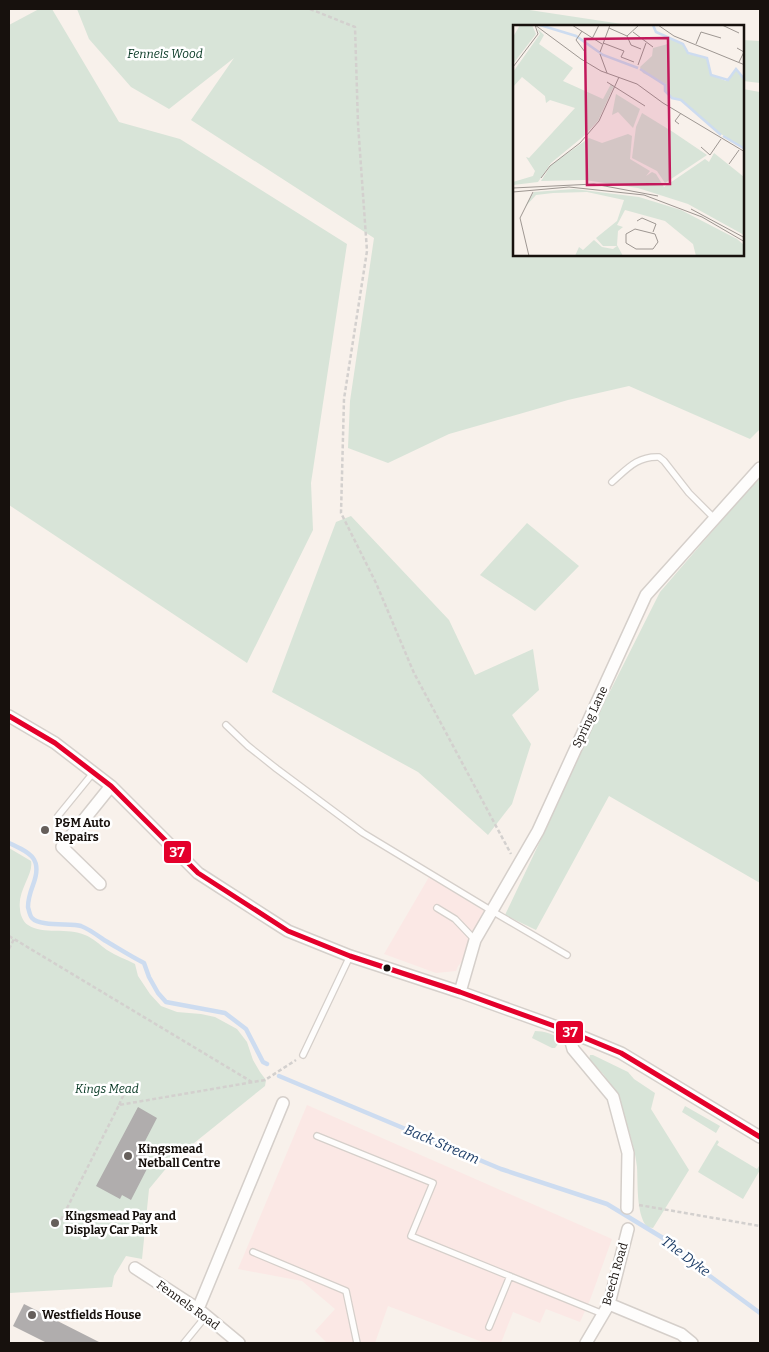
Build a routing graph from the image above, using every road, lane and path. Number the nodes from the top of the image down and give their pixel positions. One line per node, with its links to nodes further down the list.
1 (310, 9): 10 (path)
2 (760, 468): 4 (street, Spring Lane)
3 (612, 482): 4 (lane)
4 (715, 519): 10 (street, Spring Lane)
5 (9, 716): 7 (street)
6 (226, 725): 13 (lane)
7 (93, 773): 8 (street); 9 (lane)
8 (110, 786): 11 (street); 19 (street)
9 (58, 816)
10 (518, 867): 13 (street, Spring Lane)
11 (100, 884)
12 (437, 908): 16 (lane)
13 (492, 911): 16 (street, Spring Lane); 18 (lane)
14 (9, 936): 15 (path)
15 (14, 940): 17 (path); 24 (path)
16 (475, 940): 20 (street, Spring Lane)
17 (9, 949)
18 (567, 955)
19 (350, 956): 20 (street); 22 (lane)
20 (460, 992): 21 (street)
21 (568, 1031): 29 (street); 30 (street)
22 (303, 1055)
23 (286, 1066): 24 (path)
24 (252, 1082): 27 (path)
25 (127, 1087): 27 (path)
26 (283, 1103): 38 (street)
27 (119, 1104): 31 (path)
28 (317, 1136): 36 (lane)
29 (760, 1137)
30 (633, 1207): 32 (path)
31 (61, 1220)
32 (760, 1226)
33 (628, 1230): 37 (street, Beech Road)
34 (253, 1252): 42 (lane)
35 (135, 1268): 38 (street, Fennels Road)
36 (510, 1276): 37 (lane); 39 (lane)
37 (606, 1309): 43 (street, Beech Road); 44 (street)
38 (202, 1312): 40 (lane); 41 (street, Fennels Road)
39 (489, 1327)
40 (184, 1343)
41 (239, 1343)
42 (357, 1343)
43 (586, 1343)
44 (692, 1343)

